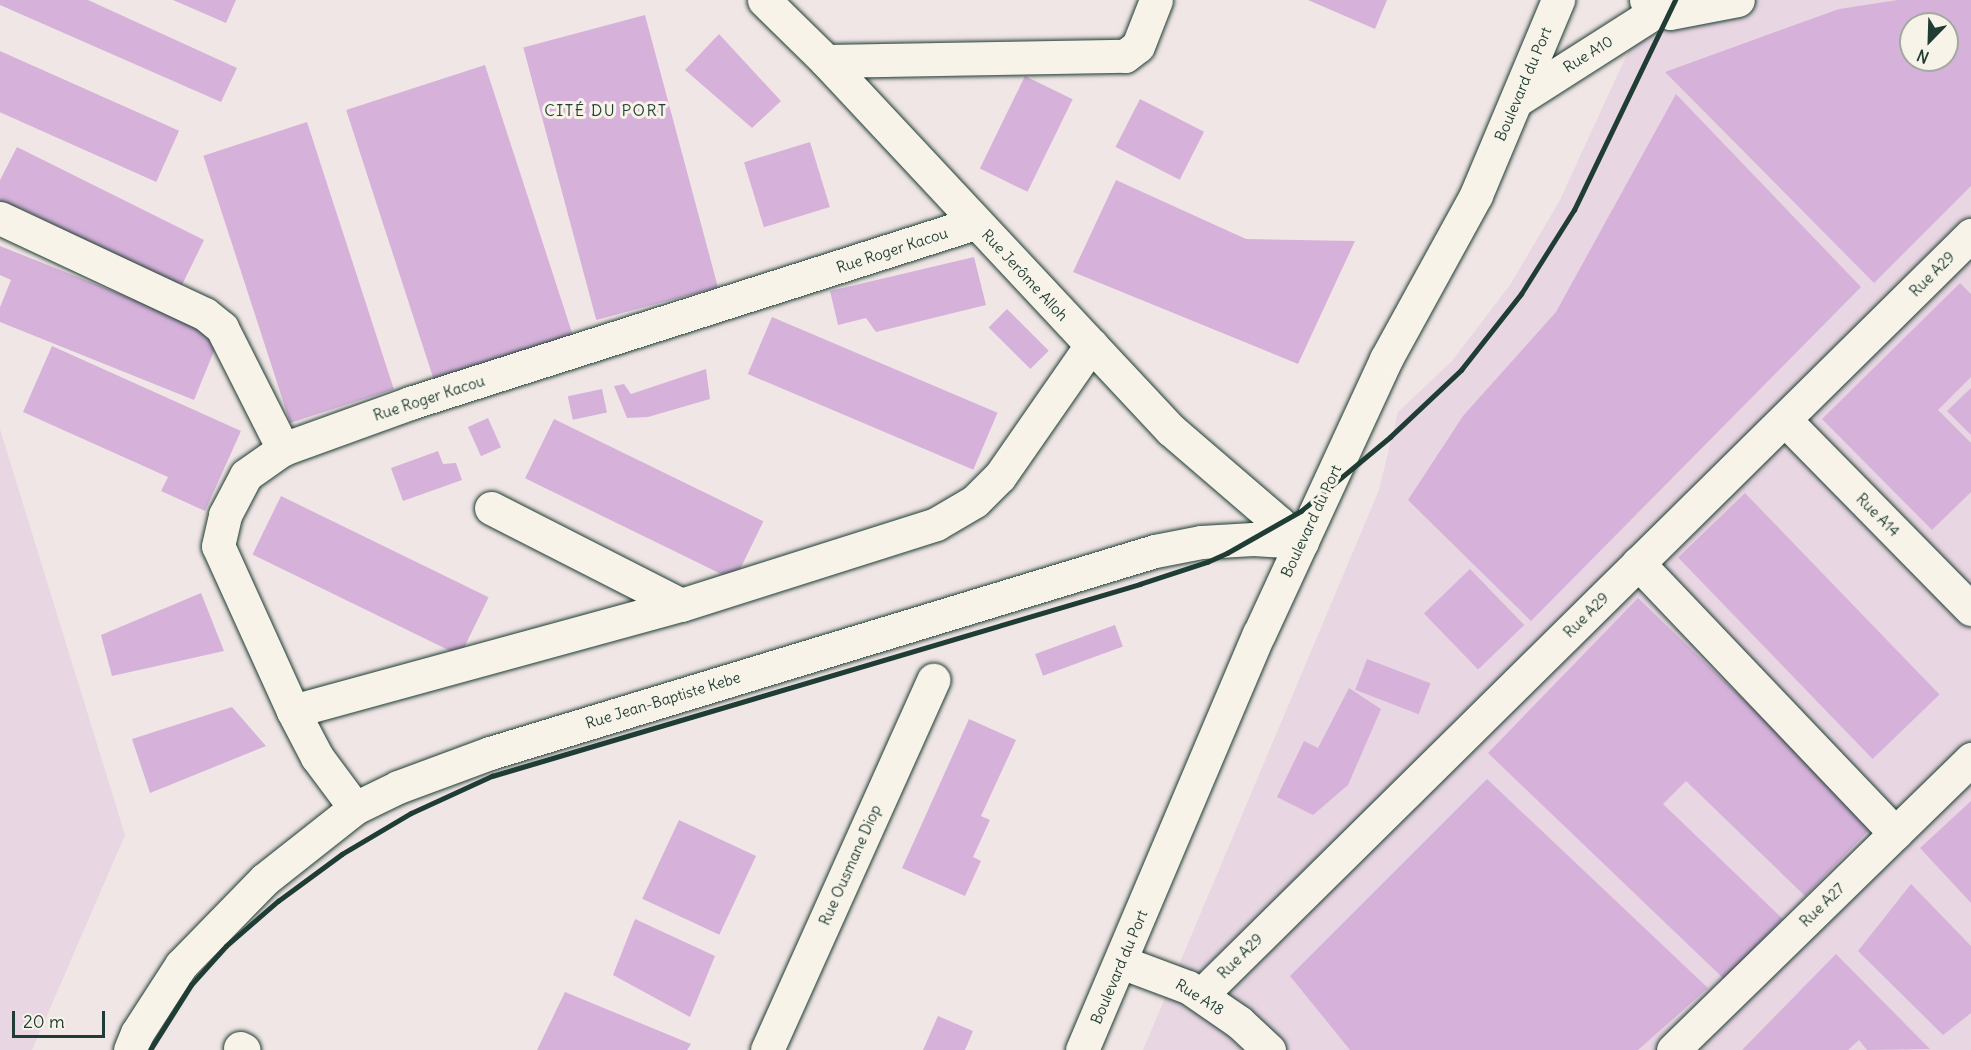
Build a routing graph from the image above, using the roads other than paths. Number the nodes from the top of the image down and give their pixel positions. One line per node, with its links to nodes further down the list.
1 (764, 0): 6 (street, Rue Jerôme Alloh)
2 (1156, 0): 6 (street)
3 (1558, 0): 7 (street, Boulevard du Port)
4 (1738, 0): 5 (street, Rue A10)
5 (1669, 5): 7 (street, Rue A10)
6 (826, 61): 9 (street, Rue Jerôme Alloh)
7 (1517, 100): 15 (street, Boulevard du Port)
8 (0, 218): 13 (street)
9 (975, 223): 11 (street, Rue Jerôme Alloh); 13 (street, Rue Roger Kacou)
10 (1971, 234): 12 (street, Rue A29)
11 (1090, 345): 15 (street, Rue Jerôme Alloh); 17 (street)
12 (1785, 420): 16 (street, Rue A29); 18 (street, Rue A14)
13 (283, 449): 20 (street, Rue Roger Kacou)
14 (491, 508): 17 (street)
15 (1298, 541): 22 (street, Rue Jean-Baptiste Kebe); 24 (street, Boulevard du Port)
16 (1638, 563): 23 (street); 25 (street, Rue A29)
17 (681, 605): 20 (street)
18 (1971, 609)
19 (933, 680): 27 (street, Rue Ousmane Diop)
20 (293, 711): 22 (street, Rue Roger Kacou)
21 (1971, 759): 23 (street, Rue A27)
22 (355, 808): 26 (street, Rue Jean-Baptiste Kebe)
23 (1895, 833): 30 (street, Rue A27)
24 (1121, 962): 25 (street, Rue A18); 28 (street, Boulevard du Port)
25 (1201, 995): 29 (street, Rue A18)
26 (130, 1050)
27 (767, 1050)
28 (1082, 1050)
29 (1269, 1050)
30 (1673, 1050)

